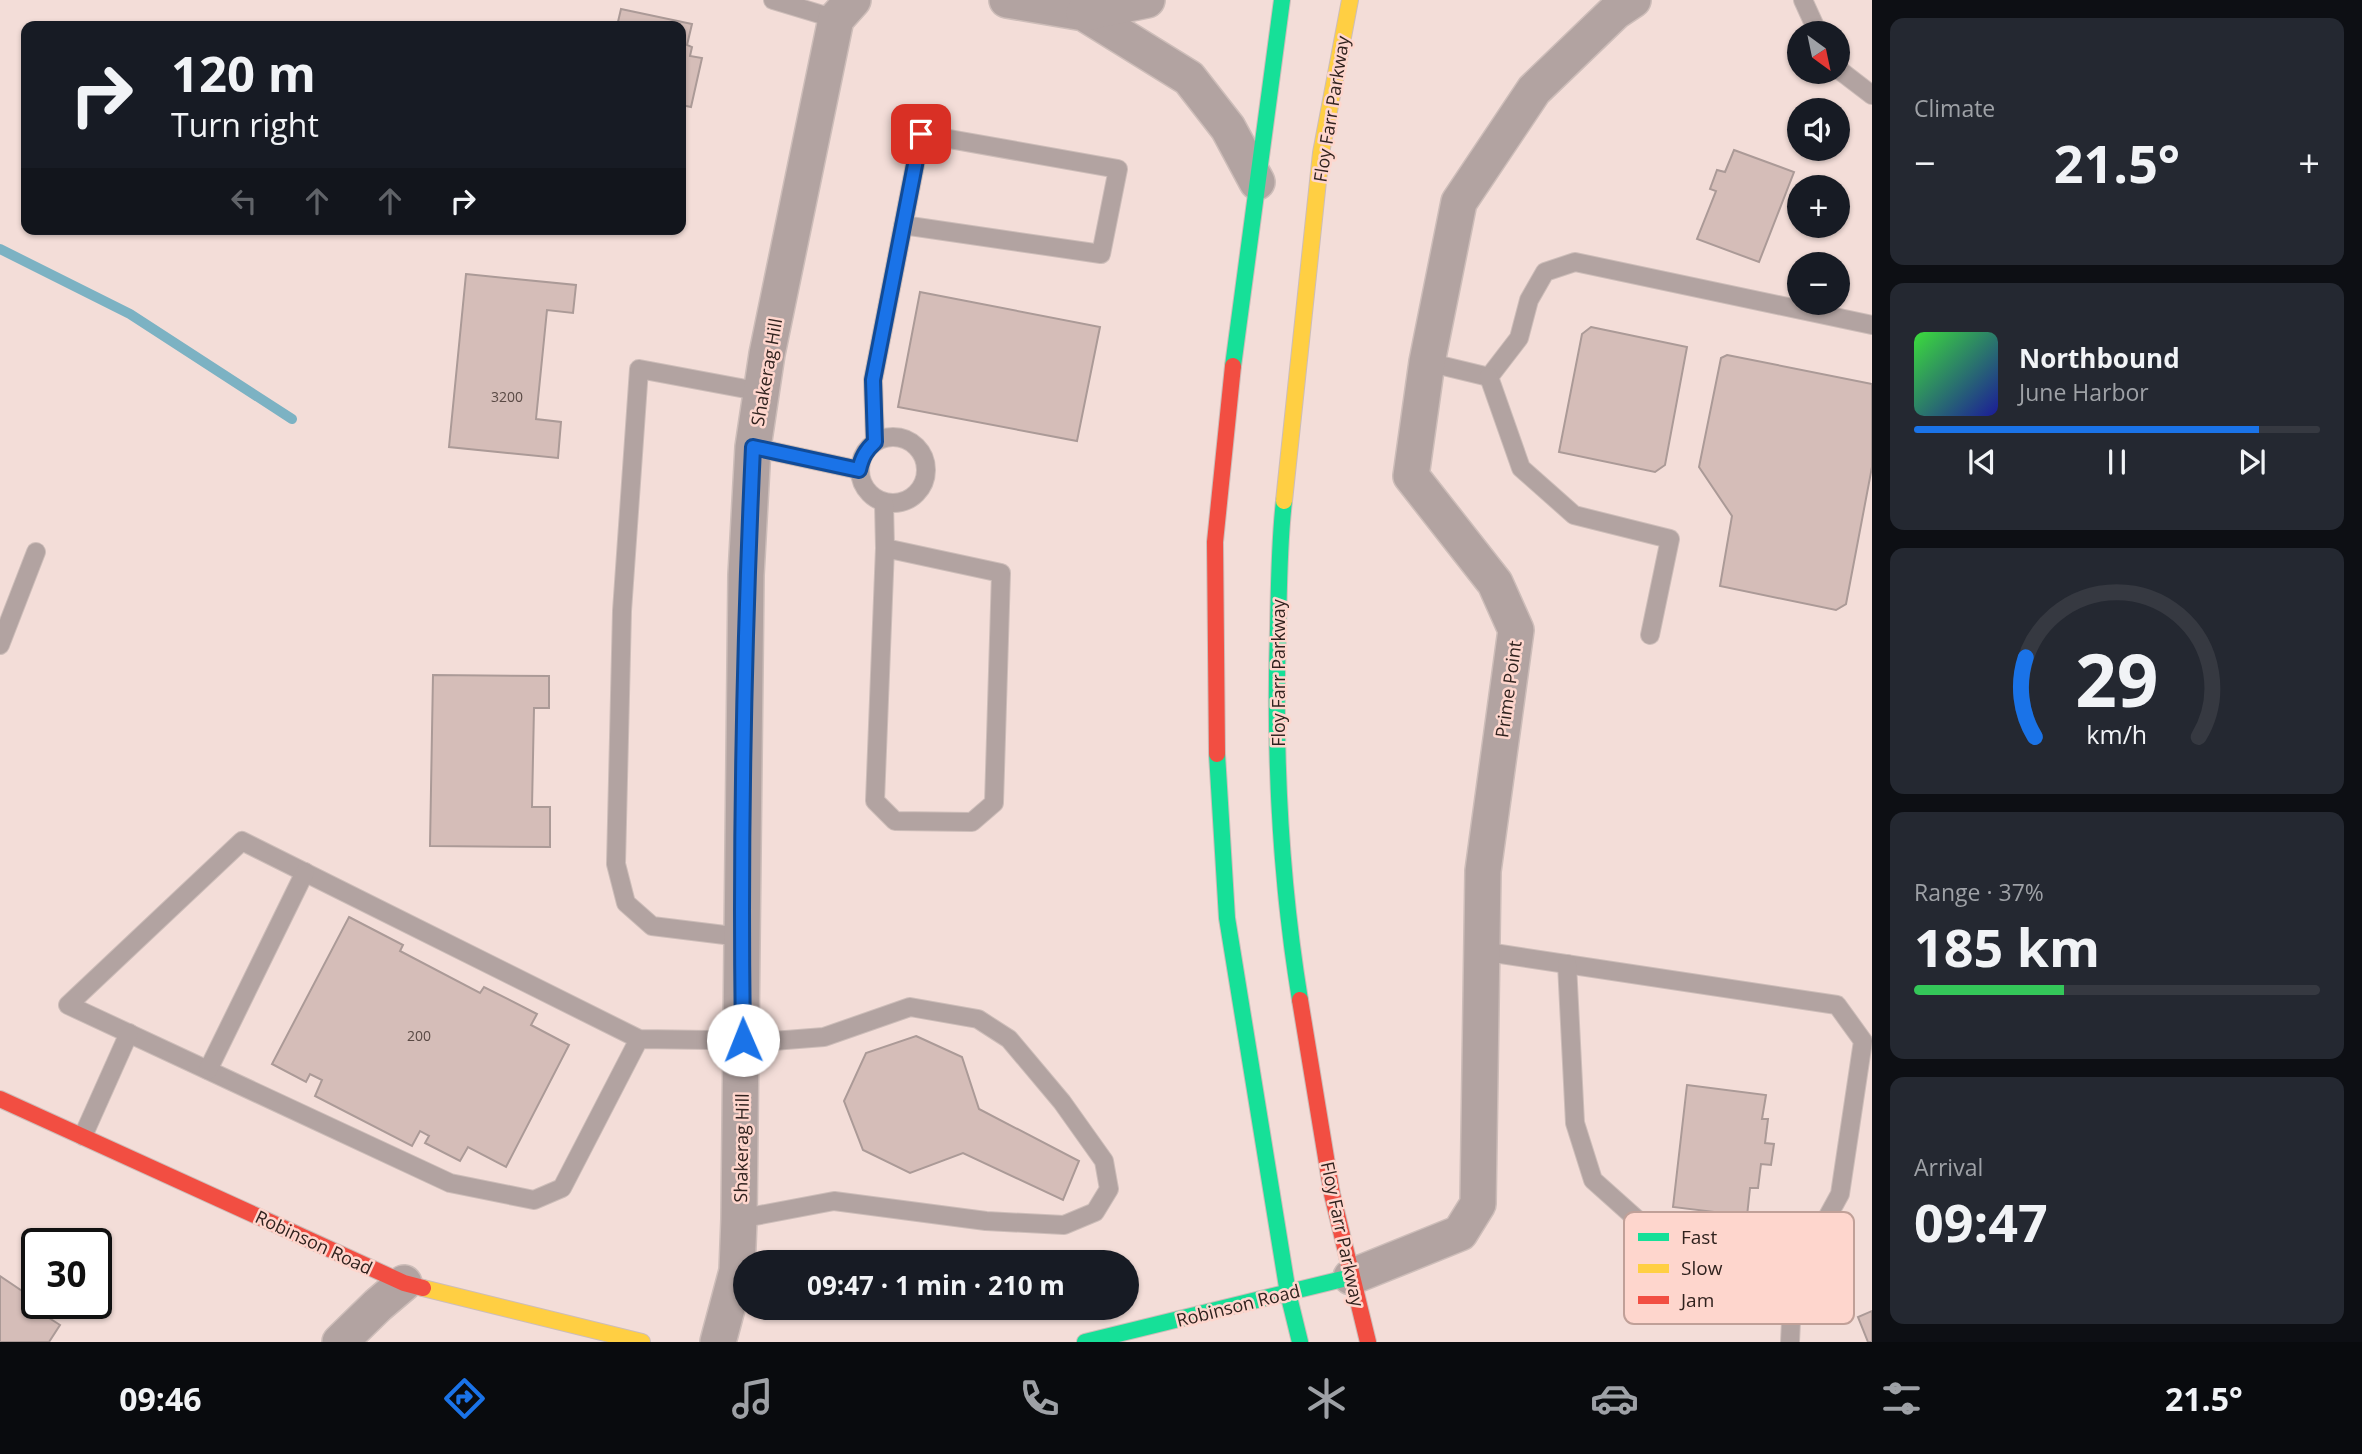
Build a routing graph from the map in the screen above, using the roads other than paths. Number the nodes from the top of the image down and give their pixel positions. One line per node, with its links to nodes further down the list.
1 (773, 0): 9 (lane)
2 (1007, 0): 8 (street)
3 (1147, 0): 8 (street)
4 (1282, 0): 13 (main road)
5 (1350, 0): 40 (main road, Floy Farr Parkway)
6 (1633, 0): 16 (street, Prime Point)
7 (1803, 0): 10 (lane)
8 (1085, 7): 13 (street)
9 (845, 10): 18 (street, Shakerag Hill)
10 (1813, 21)
11 (1850, 78): 12 (lane)
12 (1872, 95)
13 (1257, 181): 42 (main road)
14 (903, 225): 14 (lane); 19 (lane)
15 (1872, 325): 17 (lane)
16 (1427, 362): 17 (lane); 29 (street, Prime Point)
17 (1489, 377): 25 (lane)
18 (762, 392): 20 (street, Shakerag Hill); 28 (lane)
19 (875, 442): 21 (lane); 22 (lane)
20 (753, 447): 21 (lane); 28 (street, Shakerag Hill)
21 (859, 470): 22 (lane)
22 (884, 503): 23 (lane)
23 (885, 548): 23 (lane)
24 (36, 552): 26 (lane)
25 (1650, 635)
26 (0, 645)
27 (305, 872): 31 (lane); 32 (lane); 34 (lane)
28 (741, 937): 33 (street, Shakerag Hill)
29 (1481, 951): 30 (lane); 40 (street, Prime Point)
30 (1567, 964): 37 (lane); 38 (lane)
31 (129, 1033): 34 (lane); 36 (lane)
32 (639, 1039): 33 (lane); 34 (lane)
33 (743, 1040): 39 (street, Shakerag Hill); 39 (lane)
34 (208, 1070)
35 (0, 1099): 36 (main road, Robinson Road)
36 (83, 1136): 41 (main road, Robinson Road)
37 (1629, 1212)
38 (1830, 1212)
39 (739, 1219): 46 (street, Shakerag Hill)
40 (1351, 1277): 42 (main road, Robinson Road); 49 (main road, Floy Farr Parkway)
41 (404, 1283): 44 (street); 45 (main road, Robinson Road)
42 (1288, 1293): 47 (main road, Robinson Road); 48 (main road)
43 (1791, 1324): 50 (lane)
44 (340, 1342)
45 (642, 1342)
46 (718, 1342)
47 (1085, 1342)
48 (1300, 1342)
49 (1368, 1342)
50 (1790, 1342)

